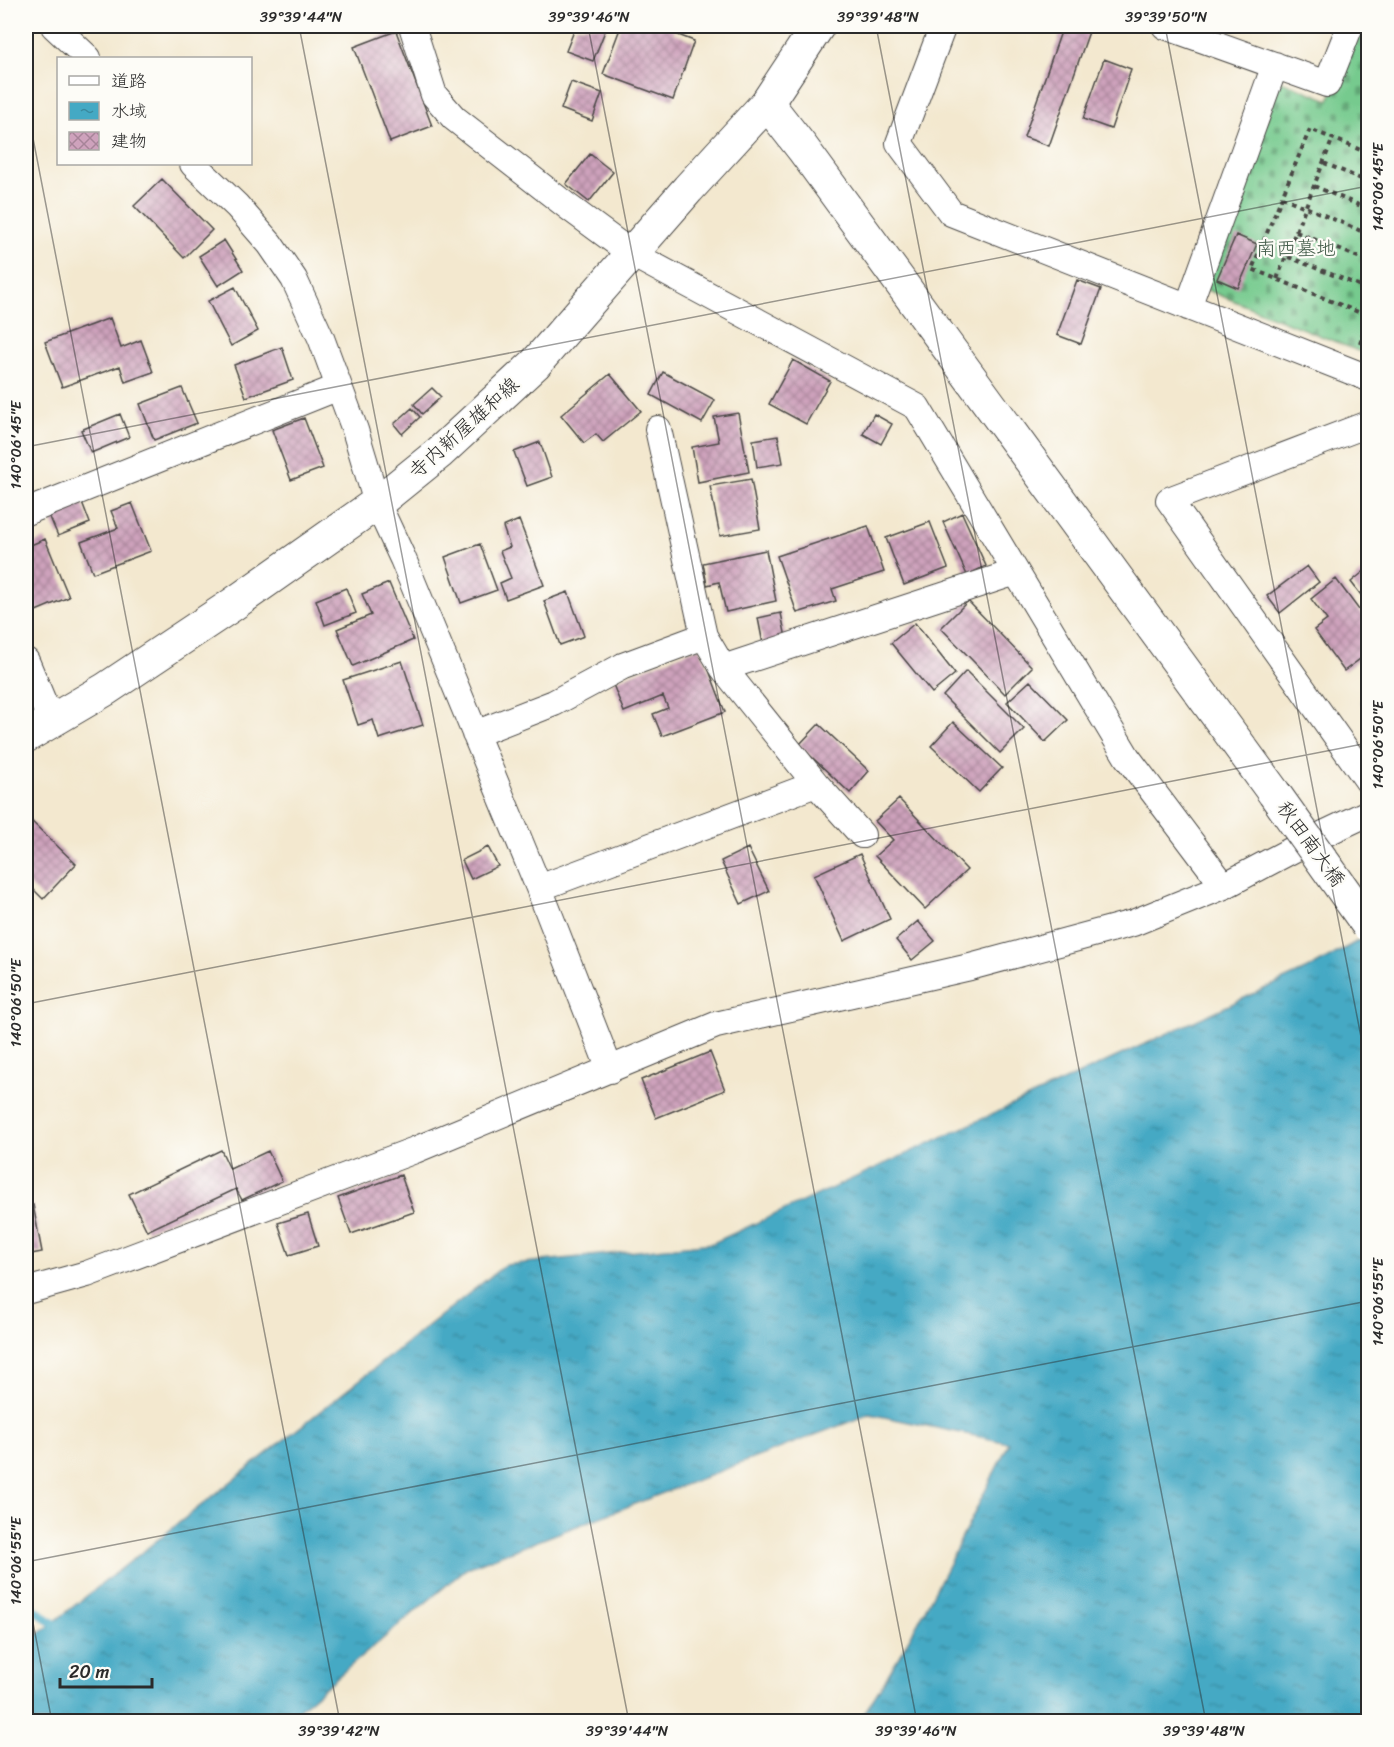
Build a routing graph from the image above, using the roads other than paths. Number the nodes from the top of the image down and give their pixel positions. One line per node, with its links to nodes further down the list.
1 (54, 26): 7 (street)
2 (412, 26): 11 (street)
3 (818, 26): 9 (main road, 寺内新屋雄和線)
4 (943, 26): 12 (street)
5 (1165, 26): 8 (street)
6 (1350, 26): 8 (street)
7 (87, 57)
8 (1275, 65): 12 (street)
9 (767, 103): 11 (main road, 寺内新屋雄和線); 31 (main road, 秋田南大橋, bridge)
10 (194, 165): 14 (street)
11 (632, 254): 17 (main road, 寺内新屋雄和線); 19 (street)
12 (1188, 307): 13 (street)
13 (1368, 378)
14 (339, 387): 17 (street); 18 (street)
15 (1368, 424): 25 (street)
16 (658, 429): 20 (street)
17 (377, 503): 23 (main road, 寺内新屋雄和線); 24 (street)
18 (26, 512)
19 (1016, 572): 22 (street); 29 (street)
20 (704, 636): 22 (street); 24 (street)
21 (26, 661): 23 (street)
22 (723, 668): 26 (street)
23 (38, 729)
24 (475, 734): 30 (street)
25 (1368, 781)
26 (816, 784): 28 (street); 30 (street)
27 (1368, 813): 29 (street)
28 (862, 836)
29 (1224, 886): 32 (street)
30 (539, 888): 32 (street)
31 (1368, 925)
32 (610, 1070): 33 (street)
33 (26, 1291)

